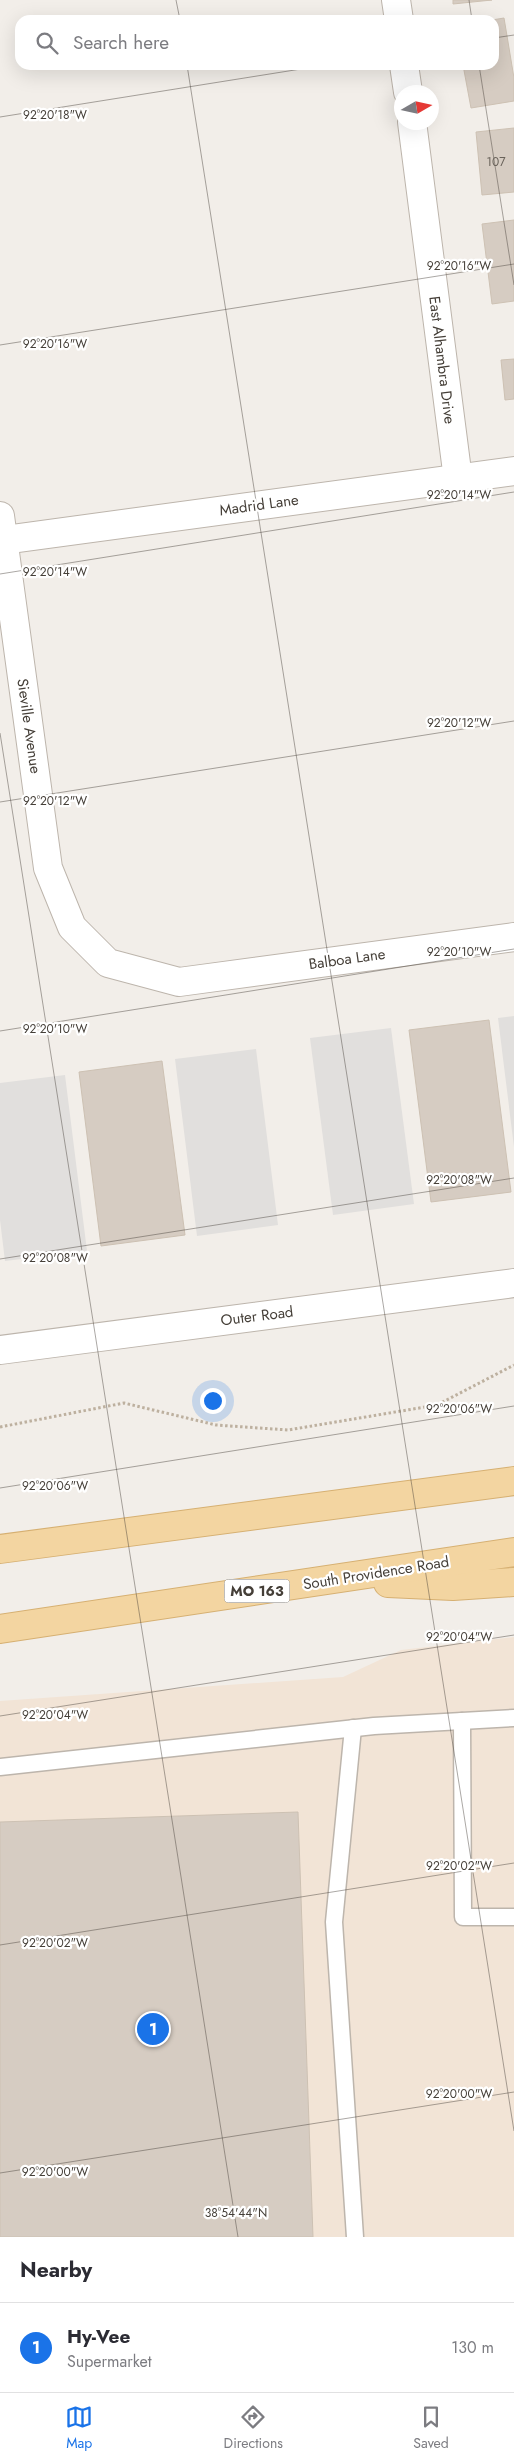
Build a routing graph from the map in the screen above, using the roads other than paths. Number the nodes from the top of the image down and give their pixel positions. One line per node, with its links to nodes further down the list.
1 (396, 0): 2 (street)
2 (398, 15)
3 (405, 70): 4 (street)
4 (407, 85)
5 (413, 130): 7 (street, East Alhambra Drive)
6 (514, 471): 7 (street, Madrid Lane)
7 (458, 479): 8 (street, Madrid Lane)
8 (2, 528): 10 (street, Sieville Avenue)
9 (514, 937): 10 (street, Balboa Lane)
10 (179, 982)
11 (514, 1284): 12 (street, Outer Road)
12 (0, 1350)
13 (514, 1481): 14 (main road)
14 (0, 1550)
15 (514, 1552): 16 (main road, South Providence Road / MO 163)
16 (327, 1580): 17 (main road); 18 (main road, South Providence Road / MO 163)
17 (514, 1582)
18 (0, 1629)
19 (514, 1718): 20 (lane)
20 (462, 1721): 21 (lane); 23 (lane)
21 (353, 1728): 22 (lane); 24 (lane)
22 (0, 1767)
23 (514, 1917)
24 (355, 2237)

